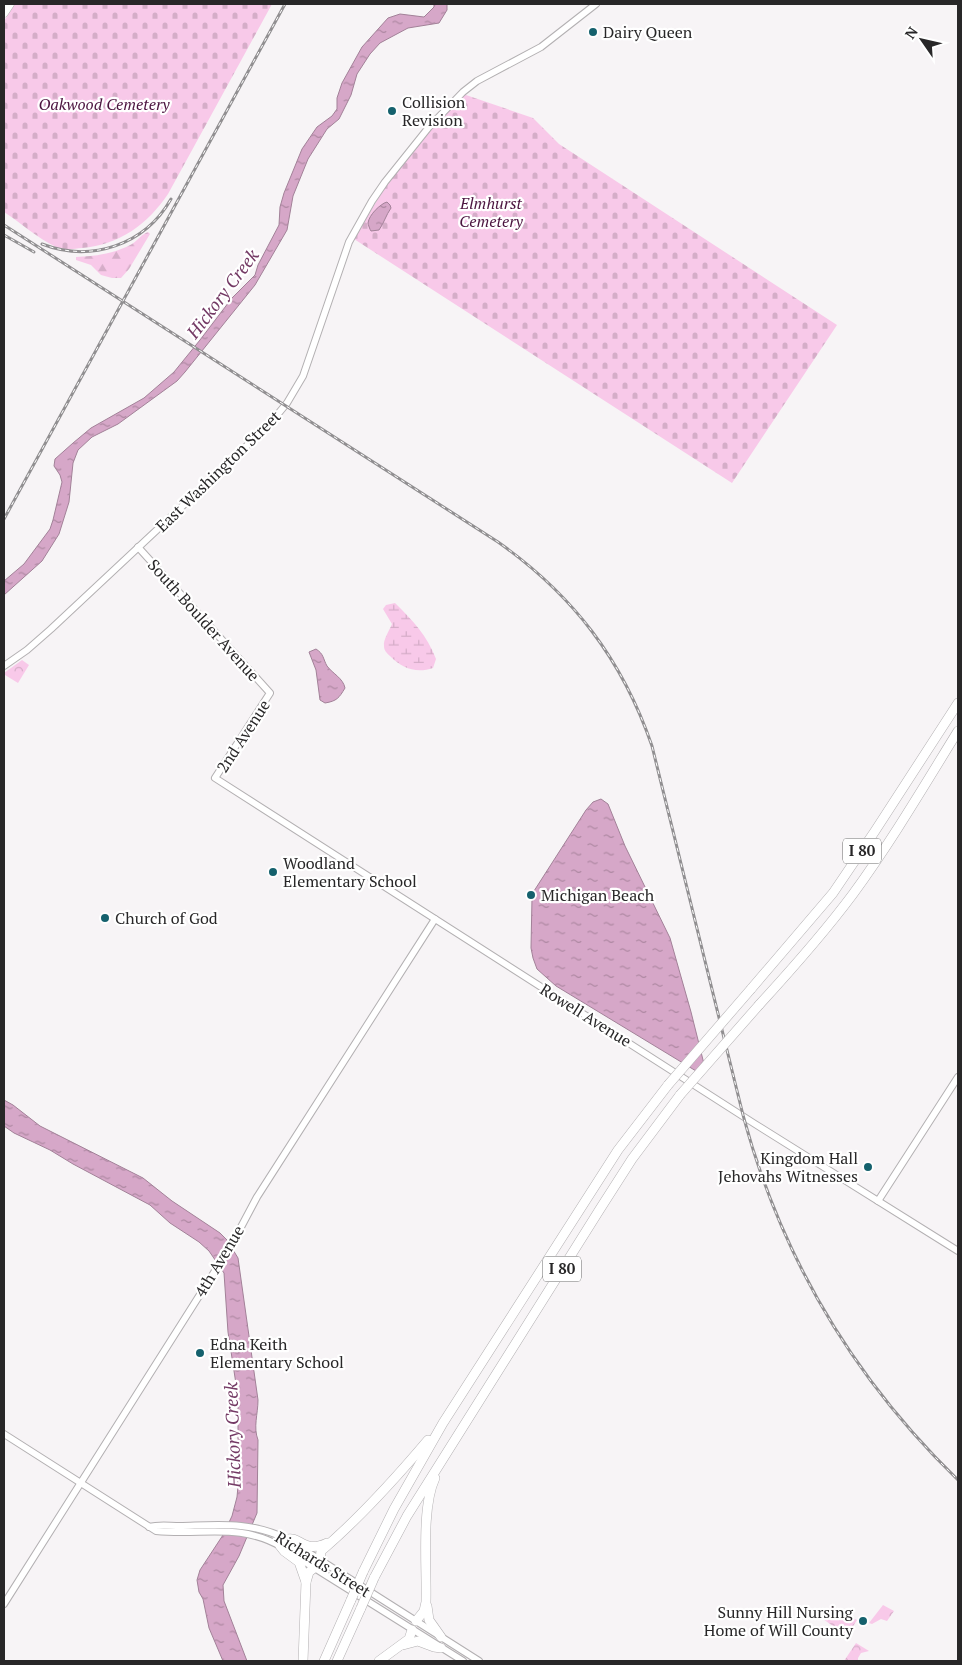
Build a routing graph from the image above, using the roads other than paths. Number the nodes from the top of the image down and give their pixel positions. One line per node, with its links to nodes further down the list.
1 (10, 4): 3 (main road)
2 (596, 4): 4 (street, East Washington Street)
3 (4, 12)
4 (138, 547): 5 (street, East Washington Street); 6 (street, South Boulder Avenue)
5 (4, 666)
6 (270, 693): 9 (street, 2nd Avenue)
7 (958, 703): 14 (highway, I 80, bridge)
8 (958, 730): 16 (highway, I 80, bridge)
9 (215, 778): 10 (street, Rowell Avenue)
10 (435, 919): 12 (street, Rowell Avenue); 17 (street, 4th Avenue)
11 (958, 1077): 12 (street)
12 (878, 1201): 13 (street, Rowell Avenue)
13 (958, 1251)
14 (443, 1423): 19 (highway); 31 (highway, I 80, bridge)
15 (4, 1434): 17 (street, Richards Street)
16 (450, 1446): 24 (highway); 32 (highway, I 80, bridge)
17 (80, 1484): 18 (street, Richards Street); 25 (street, 4th Avenue)
18 (224, 1528): 20 (street, Richards Street); 20 (street, Richards Street)
19 (336, 1539): 20 (highway); 21 (highway)
20 (283, 1543): 21 (street, Richards Street); 22 (street, Richards Street); 23 (highway)
21 (320, 1560): 22 (street); 26 (street, Richards Street)
22 (314, 1568): 23 (highway); 26 (street, Richards Street)
23 (306, 1582): 30 (highway)
24 (426, 1602): 26 (highway); 27 (highway)
25 (4, 1604)
26 (414, 1625): 27 (street, Richards Street); 28 (highway); 29 (street, Richards Street)
27 (441, 1637): 35 (street, Richards Street)
28 (400, 1646): 29 (highway); 33 (highway)
29 (441, 1648): 34 (street, Richards Street)
30 (303, 1661)
31 (324, 1661)
32 (337, 1661)
33 (379, 1661)
34 (463, 1661)
35 (479, 1661)

